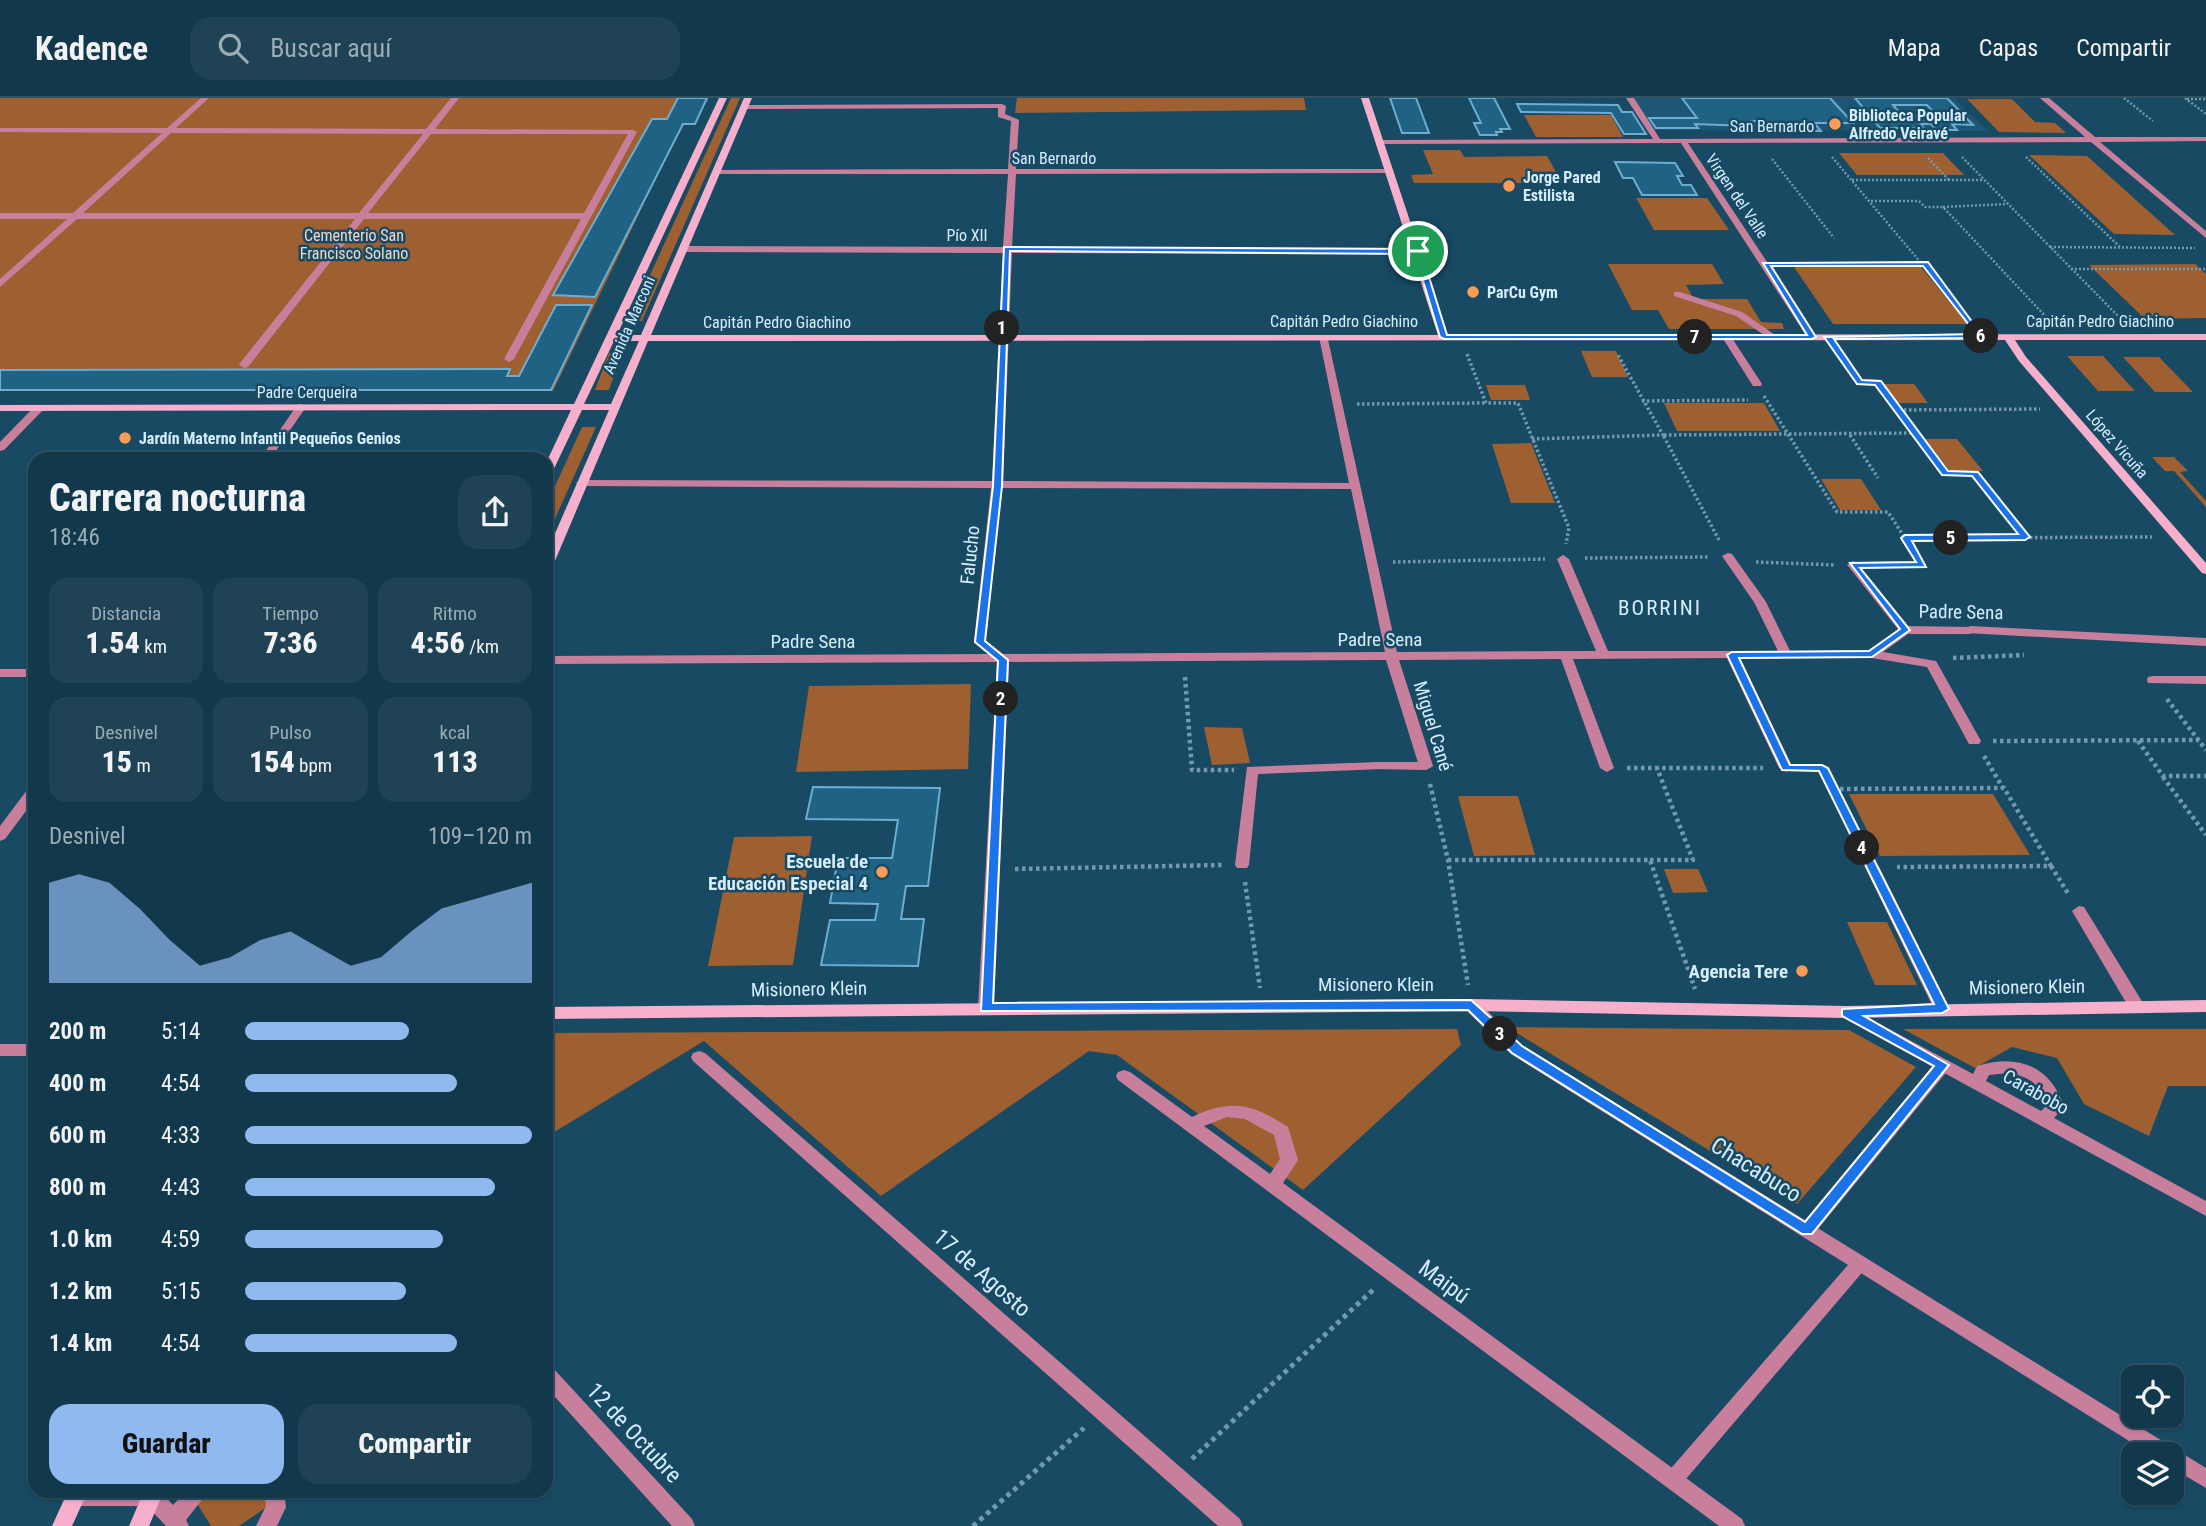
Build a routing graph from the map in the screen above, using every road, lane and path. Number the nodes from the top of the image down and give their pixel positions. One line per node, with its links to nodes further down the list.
1 (205, 98): 12 (street)
2 (455, 98): 13 (street)
3 (723, 98): 63 (street, Avenida Marconi)
4 (1365, 98): 22 (street)
5 (1630, 98): 20 (street)
6 (2044, 98): 16 (street)
7 (2186, 99): 8 (path); 10 (path)
8 (2206, 99)
9 (746, 102): 24 (street, Avenida Marconi); 25 (street, Falucho)
10 (2205, 113)
11 (0, 130): 12 (street)
12 (169, 131): 13 (street); 32 (street)
13 (428, 131): 33 (street); 34 (street)
14 (1944, 139): 15 (street, San Bernardo); 19 (street, San Bernardo); 27 (path)
15 (2007, 139): 16 (street, San Bernardo); 38 (path)
16 (2092, 139): 17 (street, San Bernardo); 35 (street)
17 (2206, 139)
18 (1755, 140): 19 (street, San Bernardo); 21 (street, San Bernardo); 36 (path)
19 (1818, 140): 26 (path)
20 (1658, 141): 21 (street, San Bernardo); 22 (street, San Bernardo)
21 (1683, 141): 43 (street, Virgen del Valle)
22 (1380, 142): 23 (street)
23 (1390, 171): 25 (street, San Bernardo); 42 (street)
24 (718, 172): 25 (street, San Bernardo); 41 (street, Avenida Marconi)
25 (1014, 172): 40 (street, Falucho)
26 (1852, 180): 27 (path); 28 (path)
27 (1984, 180): 29 (path)
28 (1871, 201): 30 (path); 44 (path)
29 (2007, 204): 30 (path); 37 (path)
30 (1942, 207): 60 (path)
31 (0, 216): 32 (street)
32 (75, 216): 33 (street); 47 (street)
33 (361, 216): 34 (street); 66 (street)
34 (587, 216): 65 (street)
35 (2206, 235)
36 (1834, 237)
37 (2050, 247): 38 (path); 45 (path)
38 (2121, 248): 39 (path)
39 (2206, 248)
40 (1007, 249): 41 (street, Pío XII); 42 (street, Pío XII); 49 (street, Falucho)
41 (685, 250): 64 (street, Avenida Marconi)
42 (1418, 251): 51 (street)
43 (1766, 264): 44 (path); 56 (street, Virgen del Valle)
44 (1925, 264): 58 (path)
45 (2071, 269): 46 (path); 61 (path)
46 (2206, 270)
47 (0, 284)
48 (1677, 294): 55 (street)
49 (1002, 337): 50 (street, Capitán Pedro Giachino); 64 (street, Capitán Pedro Giachino); 88 (street, Falucho)
50 (1324, 337): 51 (street, Capitán Pedro Giachino); 70 (street, Miguel Cané)
51 (1444, 337): 52 (street, Capitán Pedro Giachino)
52 (1461, 337): 53 (street, Capitán Pedro Giachino); 69 (path)
53 (1609, 337): 54 (street, Capitán Pedro Giachino); 68 (path)
54 (1727, 337): 55 (street, Capitán Pedro Giachino); 67 (street)
55 (1773, 337): 56 (street, Capitán Pedro Giachino)
56 (1812, 337): 57 (street, Capitán Pedro Giachino)
57 (1828, 337): 58 (street, Capitán Pedro Giachino); 77 (path)
58 (1982, 337): 59 (street, Capitán Pedro Giachino)
59 (2008, 337): 60 (street, Capitán Pedro Giachino); 76 (street, López Vicuña)
60 (2065, 337): 61 (street, Capitán Pedro Giachino)
61 (2138, 337): 62 (street, Capitán Pedro Giachino)
62 (2206, 337)
63 (609, 338): 64 (street, Capitán Pedro Giachino); 72 (street, Avenida Marconi)
64 (647, 338): 73 (street, Avenida Marconi)
65 (509, 359)
66 (244, 365)
67 (1757, 384)
68 (1642, 401): 79 (path); 81 (path)
69 (1486, 403): 70 (path); 82 (path)
70 (1338, 404): 89 (street, Miguel Cané)
71 (301, 407): 72 (street, Padre Cerqueira); 75 (street, Padre Cerqueira); 84 (street)
72 (577, 407): 73 (street, Padre Cerqueira); 85 (street, Avenida Marconi)
73 (615, 407): 87 (street, Avenida Marconi)
74 (0, 408): 75 (street, Padre Cerqueira)
75 (39, 408): 83 (street)
76 (2066, 409): 77 (path); 90 (street, López Vicuña)
77 (1898, 410): 78 (path)
78 (1915, 433): 80 (path); 91 (path)
79 (1788, 434): 80 (path); 81 (path); 92 (path)
80 (1849, 434): 86 (path)
81 (1663, 435): 82 (path); 94 (path)
82 (1532, 439): 95 (path)
83 (0, 449)
84 (270, 452)
85 (553, 460)
86 (1878, 478)
87 (581, 483): 88 (street); 93 (street, Avenida Marconi)
88 (997, 486): 89 (street); 109 (street, Falucho)
89 (1356, 486): 96 (street, Miguel Cané)
90 (2177, 536): 91 (path); 98 (street, López Vicuña)
91 (2025, 537): 92 (path)
92 (1905, 538): 97 (path)
93 (553, 551)
94 (1728, 556): 95 (path); 97 (path); 103 (street)
95 (1563, 559): 96 (path); 104 (street)
96 (1372, 562): 106 (street, Miguel Cané)
97 (1853, 565): 99 (street)
98 (2206, 570)
99 (1905, 630): 100 (street, Padre Sena); 101 (street, Padre Sena)
100 (2206, 642)
101 (1872, 654): 103 (street, Padre Sena); 115 (street)
102 (1732, 655): 103 (street, Padre Sena); 104 (street, Padre Sena); 120 (street)
103 (1786, 655)
104 (1604, 656): 105 (street, Padre Sena)
105 (1566, 657): 106 (street, Padre Sena); 118 (street)
106 (1392, 658): 107 (street, Padre Sena); 117 (street, Miguel Cané)
107 (1184, 659): 109 (street, Padre Sena); 121 (path)
108 (553, 660): 109 (street, Padre Sena)
109 (1003, 660): 134 (street)
110 (0, 673): 111 (street)
111 (28, 673)
112 (2153, 680): 113 (street)
113 (2206, 680)
114 (2199, 740): 116 (path)
115 (1975, 741): 116 (path); 124 (path)
116 (2138, 741): 122 (path)
117 (1426, 766): 121 (street); 129 (path, Miguel Cané)
118 (1606, 768): 119 (path)
119 (1657, 768): 120 (path); 130 (path)
120 (1786, 768): 125 (path)
121 (1252, 770): 131 (street)
122 (2163, 776): 123 (path); 127 (path)
123 (2206, 776)
124 (2004, 788): 125 (path); 132 (path)
125 (1833, 789): 133 (path)
126 (28, 798): 128 (street)
127 (2206, 835)
128 (0, 836)
129 (1448, 860): 130 (path); 136 (path, Miguel Cané)
130 (1650, 860): 142 (path)
131 (1242, 865): 134 (path); 137 (path)
132 (2051, 866): 133 (path); 135 (path)
133 (1872, 867): 141 (street)
134 (991, 869): 140 (street)
135 (2079, 911): 139 (street)
136 (1471, 1005): 137 (street, Misionero Klein); 142 (street, Misionero Klein); 155 (street, Chacabuco)
137 (1262, 1006): 140 (street, Misionero Klein)
138 (2206, 1006): 139 (street, Misionero Klein)
139 (2137, 1007): 141 (street, Misionero Klein)
140 (986, 1008): 144 (street, Misionero Klein)
141 (1942, 1009): 143 (street, Misionero Klein)
142 (1703, 1010): 143 (street, Misionero Klein)
143 (1846, 1012): 148 (street, Carabobo)
144 (553, 1013)
145 (0, 1050): 146 (street)
146 (28, 1050)
147 (699, 1057): 159 (street, 17 de Agosto)
148 (1943, 1065): 150 (street, Carabobo); 155 (street)
149 (1124, 1076): 152 (street, Maipú)
150 (1978, 1084): 151 (street, Carabobo); 151 (street)
151 (2042, 1119): 154 (street, Carabobo)
152 (1190, 1125): 153 (street, Maipú); 153 (street)
153 (1272, 1185): 157 (street, Maipú)
154 (2206, 1209)
155 (1807, 1230): 156 (street, Chacabuco)
156 (1860, 1263): 160 (street, Chacabuco); 164 (street)
157 (1391, 1273): 162 (path); 164 (street, Maipú)
158 (553, 1382): 174 (street, 12 de Octubre)
159 (1103, 1412): 162 (street, 17 de Agosto); 175 (path)
160 (2148, 1442)
161 (2184, 1465): 163 (street)
162 (1174, 1475): 176 (street, 17 de Agosto)
163 (2206, 1479)
164 (1673, 1480): 177 (street, Maipú)
165 (75, 1498): 171 (street)
166 (151, 1498): 172 (street)
167 (156, 1498): 170 (street)
168 (193, 1498): 170 (street)
169 (275, 1498): 173 (street)
170 (176, 1522)
171 (62, 1526)
172 (139, 1526)
173 (266, 1526)
174 (685, 1526)
175 (973, 1526)
176 (1233, 1526)
177 (1735, 1526)

